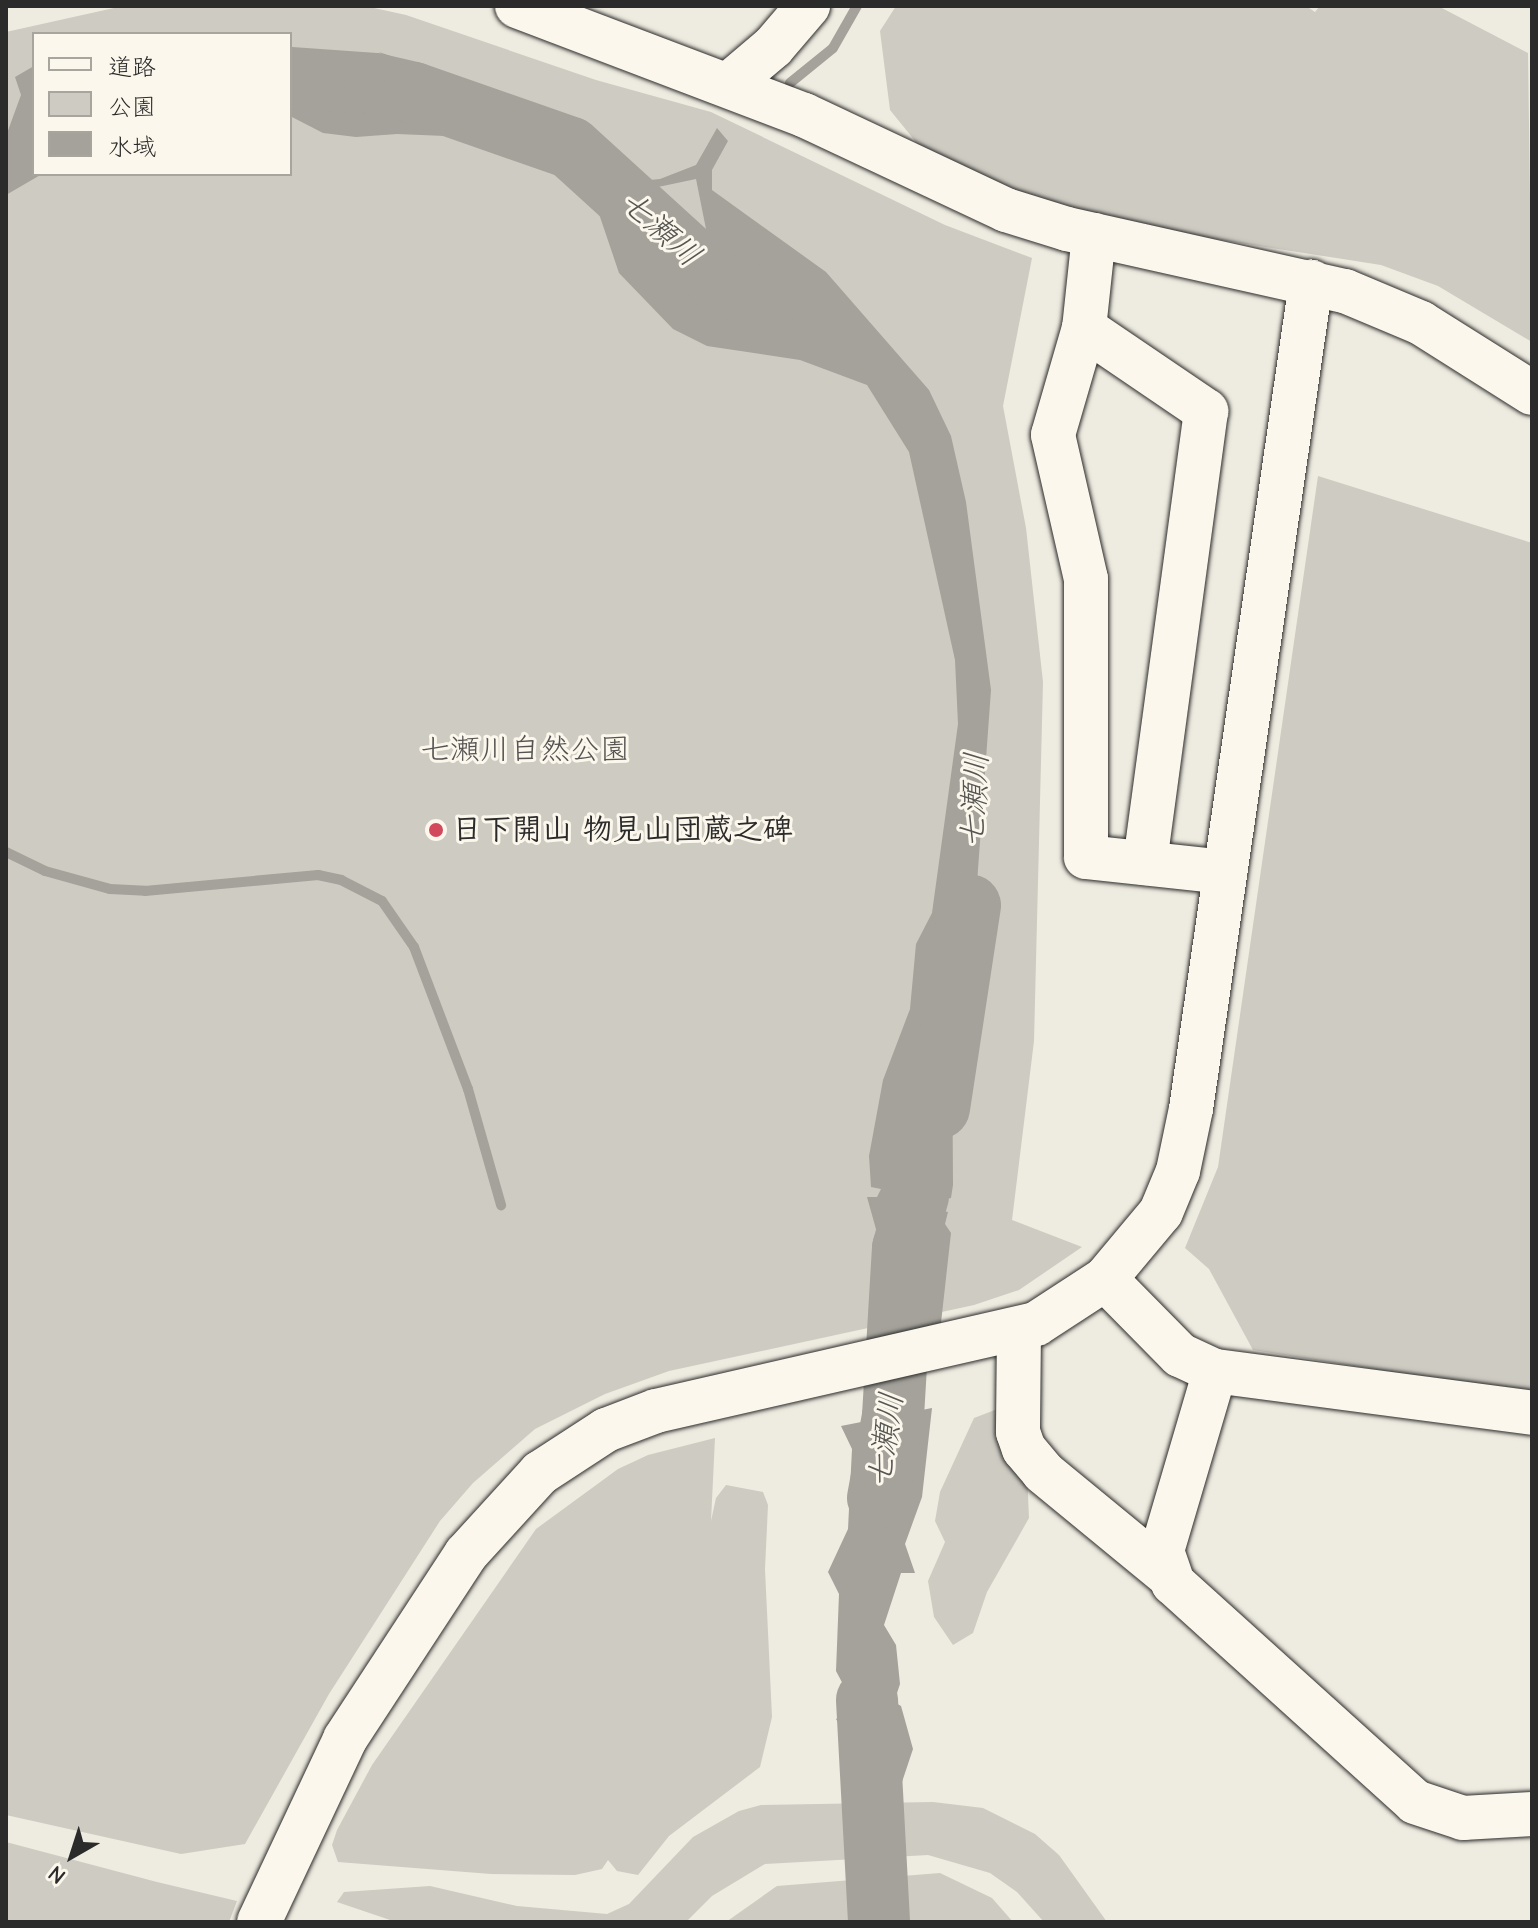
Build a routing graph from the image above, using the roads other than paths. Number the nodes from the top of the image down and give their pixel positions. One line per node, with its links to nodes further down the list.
1 (517, 6): 3 (street)
2 (808, 6): 3 (street)
3 (728, 85): 4 (street)
4 (1094, 235): 5 (street); 6 (street)
5 (1311, 282): 7 (street); 9 (street)
6 (1084, 328): 8 (street); 8 (street)
7 (1532, 393)
8 (1145, 863): 9 (street)
9 (1225, 872): 10 (street)
10 (1105, 1279): 11 (street); 12 (street)
11 (1019, 1331): 14 (street); 16 (street)
12 (1215, 1371): 13 (street); 14 (street)
13 (1532, 1413)
14 (1166, 1573): 15 (street)
15 (1532, 1814)
16 (263, 1912)

